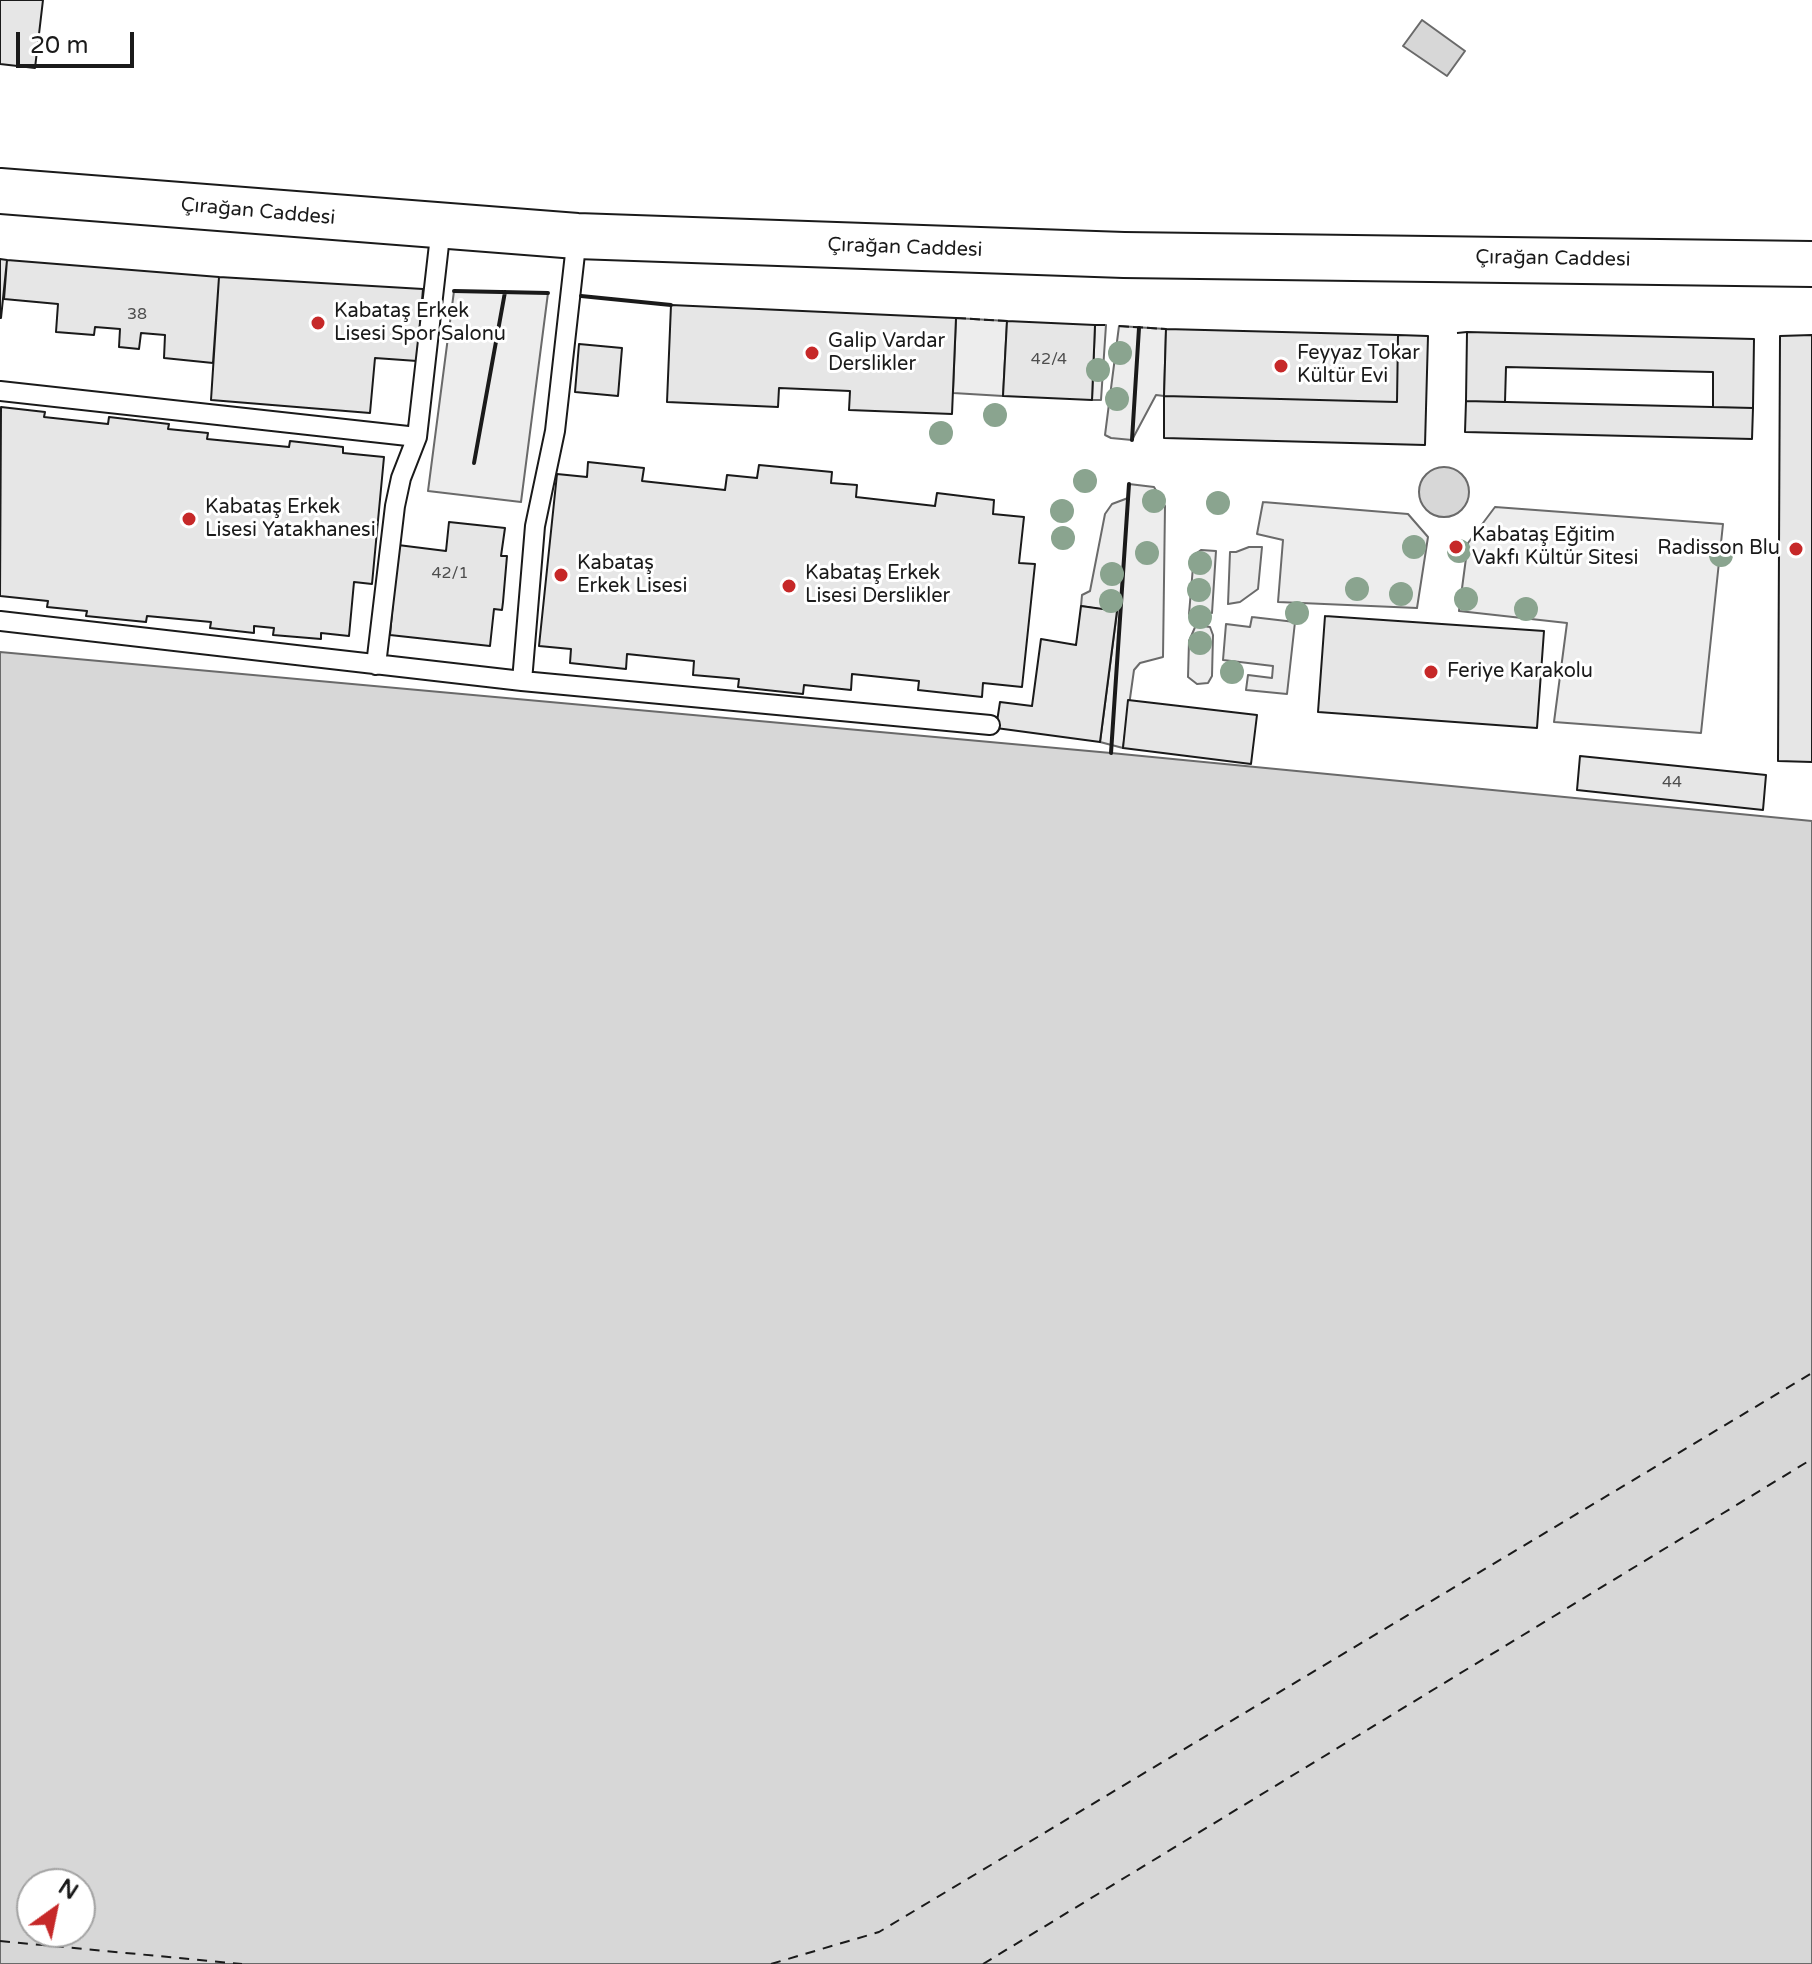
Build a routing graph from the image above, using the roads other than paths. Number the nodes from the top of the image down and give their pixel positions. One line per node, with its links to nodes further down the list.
1 (0, 191): 2 (main road, Çırağan Caddesi)
2 (441, 227): 3 (main road, Çırağan Caddesi); 6 (lane)
3 (577, 236): 4 (main road, Çırağan Caddesi); 9 (lane)
4 (1812, 264)
5 (0, 391): 6 (lane)
6 (417, 437): 8 (lane)
7 (0, 621): 8 (lane)
8 (376, 665): 9 (lane)
9 (522, 681): 10 (lane)
10 (990, 725)

